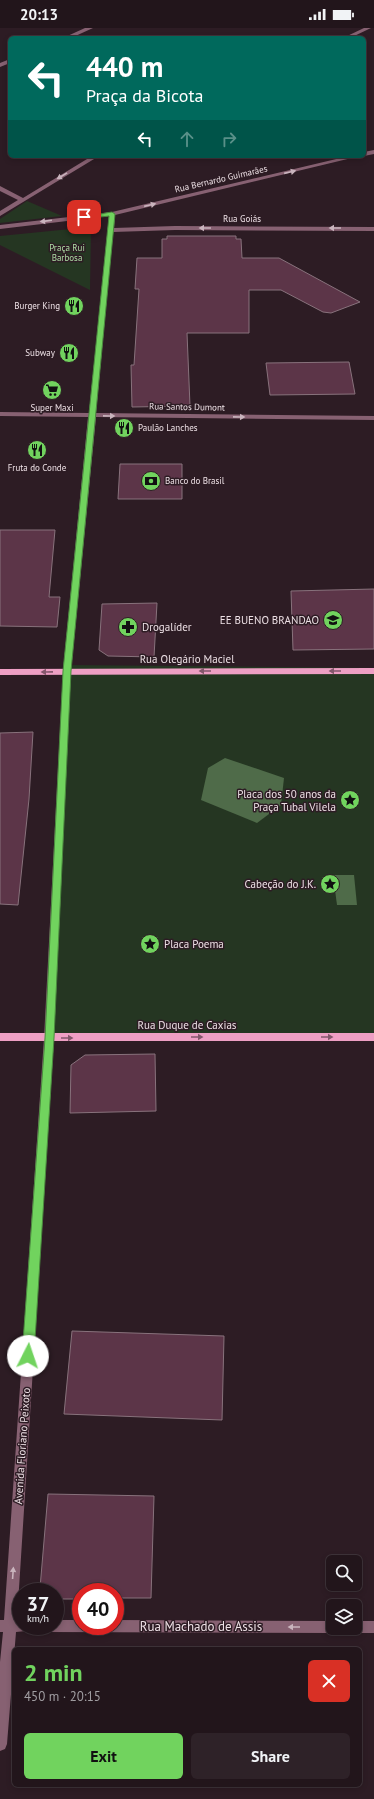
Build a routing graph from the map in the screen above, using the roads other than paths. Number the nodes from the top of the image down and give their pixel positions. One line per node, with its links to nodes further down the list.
1 (90, 28): 3 (street)
2 (368, 28): 4 (street)
3 (71, 36)
4 (350, 36)
5 (93, 158): 8 (street, one-way to 8)
6 (349, 158): 10 (street, Rua Bernardo Guimarães, one-way to 6)
7 (0, 188): 8 (street)
8 (22, 200): 9 (street)
9 (0, 214)
10 (112, 214): 11 (street, Rua Bernardo Guimarães, one-way to 11); 13 (street, Avenida Floriano Peixoto)
11 (0, 227)
12 (374, 228): 13 (street, Rua Goiás, one-way to 13)
13 (110, 230): 15 (street, Avenida Floriano Peixoto)
14 (0, 414): 15 (street, Rua Santos Dumont)
15 (93, 416): 16 (street, Rua Santos Dumont, one-way to 16); 17 (street, Avenida Floriano Peixoto)
16 (374, 418)
17 (67, 671): 18 (main road, Rua Olegário Maciel, one-way to 17); 19 (main road, Rua Olegário Maciel, one-way to 19); 22 (street, Avenida Floriano Peixoto)
18 (374, 671)
19 (0, 672)
20 (374, 1037): 22 (main road, Rua Duque de Caxias, one-way to 20)
21 (0, 1038): 22 (main road, Rua Duque de Caxias)
22 (49, 1038): 23 (street, Avenida Floriano Peixoto, one-way to 22)
23 (10, 1626): 28 (street, Avenida Floriano Peixoto)
24 (64, 1626): 25 (street, Rua Machado de Assis, one-way to 24)
25 (326, 1627)
26 (362, 1627): 27 (street)
27 (374, 1627)
28 (0, 1744)

